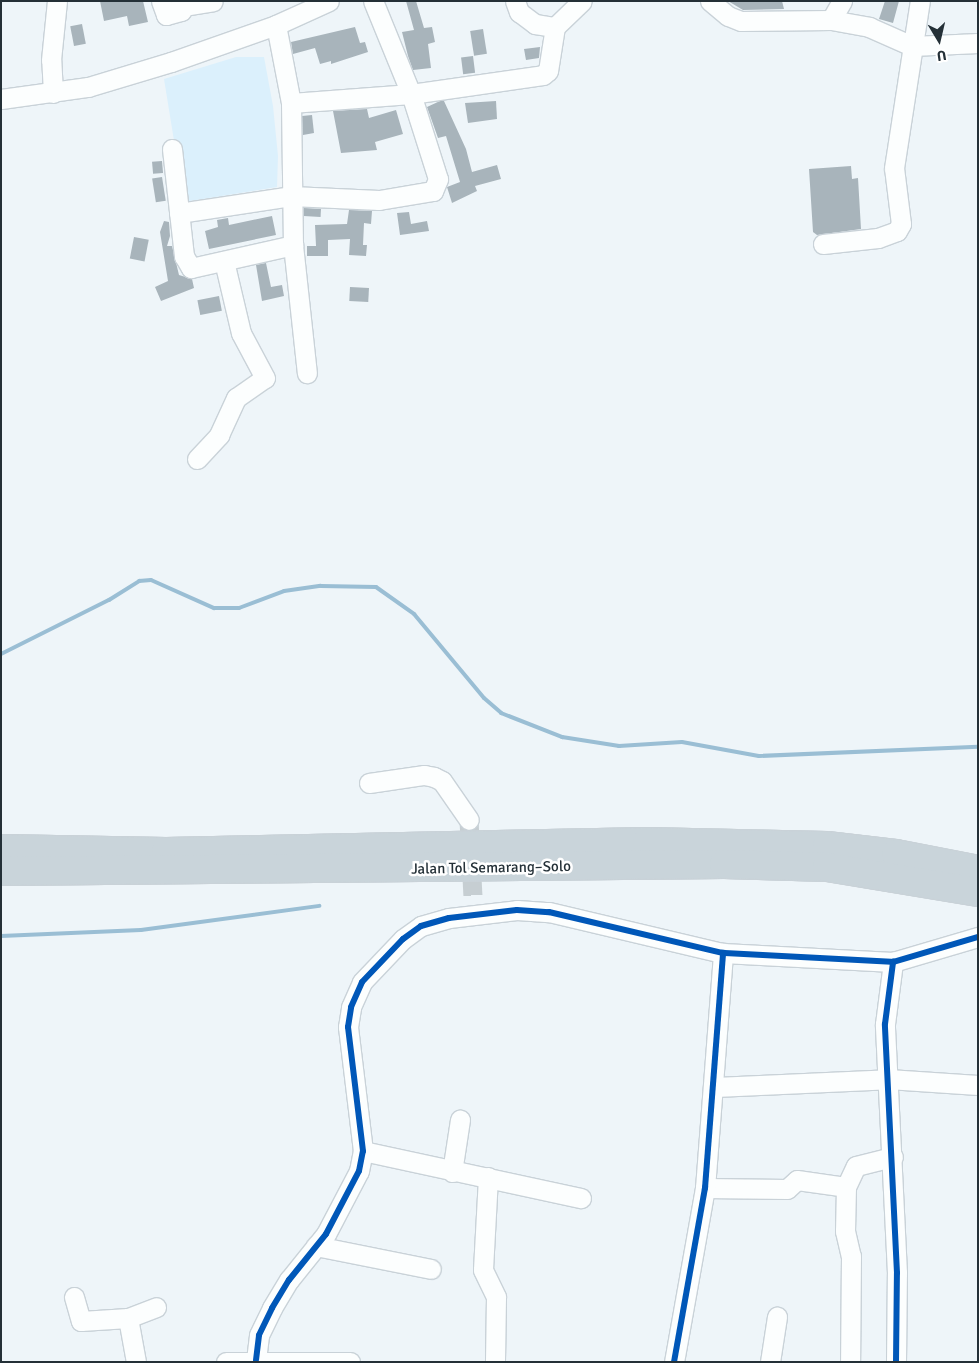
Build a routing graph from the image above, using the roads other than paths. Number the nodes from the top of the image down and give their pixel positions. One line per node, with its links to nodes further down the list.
1 (57, 1): 17 (street)
2 (161, 1): 11 (street)
3 (213, 1): 11 (street)
4 (328, 1): 13 (street)
5 (373, 1): 18 (street)
6 (515, 1): 14 (street)
7 (582, 1): 14 (street)
8 (710, 1): 12 (street)
9 (842, 1): 12 (street)
10 (920, 1): 16 (street)
11 (182, 4)
12 (831, 20): 16 (street)
13 (276, 25): 17 (street); 20 (street)
14 (555, 27): 18 (street)
15 (978, 43): 16 (street)
16 (912, 46): 24 (street)
17 (53, 93): 19 (street)
18 (411, 94): 20 (street); 22 (street)
19 (1, 99)
20 (291, 103): 22 (street)
21 (172, 149): 23 (street)
22 (291, 196): 23 (street); 25 (street)
23 (179, 213): 26 (street)
24 (823, 244)
25 (293, 245): 26 (street); 27 (street)
26 (224, 261): 28 (street)
27 (307, 373)
28 (197, 459)
29 (369, 782): 30 (street)
30 (469, 820)
31 (1, 849): 32 (highway, Jalan Tol Semarang–Solo)
32 (978, 870)
33 (1, 872): 34 (highway, Jalan Tol Semarang–Solo)
34 (978, 892)
35 (978, 937): 37 (street)
36 (723, 953): 37 (street); 40 (street); 42 (street)
37 (893, 962): 38 (street)
38 (888, 1079): 39 (street); 40 (street); 43 (street)
39 (978, 1085)
40 (715, 1087): 47 (street)
41 (460, 1120): 44 (street)
42 (363, 1151): 44 (street); 49 (street)
43 (893, 1157): 46 (street); 64 (street)
44 (452, 1172): 45 (street)
45 (488, 1177): 48 (street); 60 (street)
46 (846, 1187): 47 (street); 63 (street)
47 (705, 1188): 61 (street)
48 (581, 1198)
49 (316, 1246): 50 (street); 55 (street)
50 (431, 1269)
51 (74, 1297): 53 (street)
52 (156, 1307): 53 (street)
53 (128, 1318): 56 (street)
54 (777, 1318): 62 (street)
55 (256, 1360): 57 (street); 58 (street)
56 (136, 1362)
57 (226, 1362)
58 (311, 1362): 59 (street)
59 (350, 1362)
60 (495, 1362)
61 (674, 1362)
62 (770, 1362)
63 (850, 1362)
64 (896, 1362)

